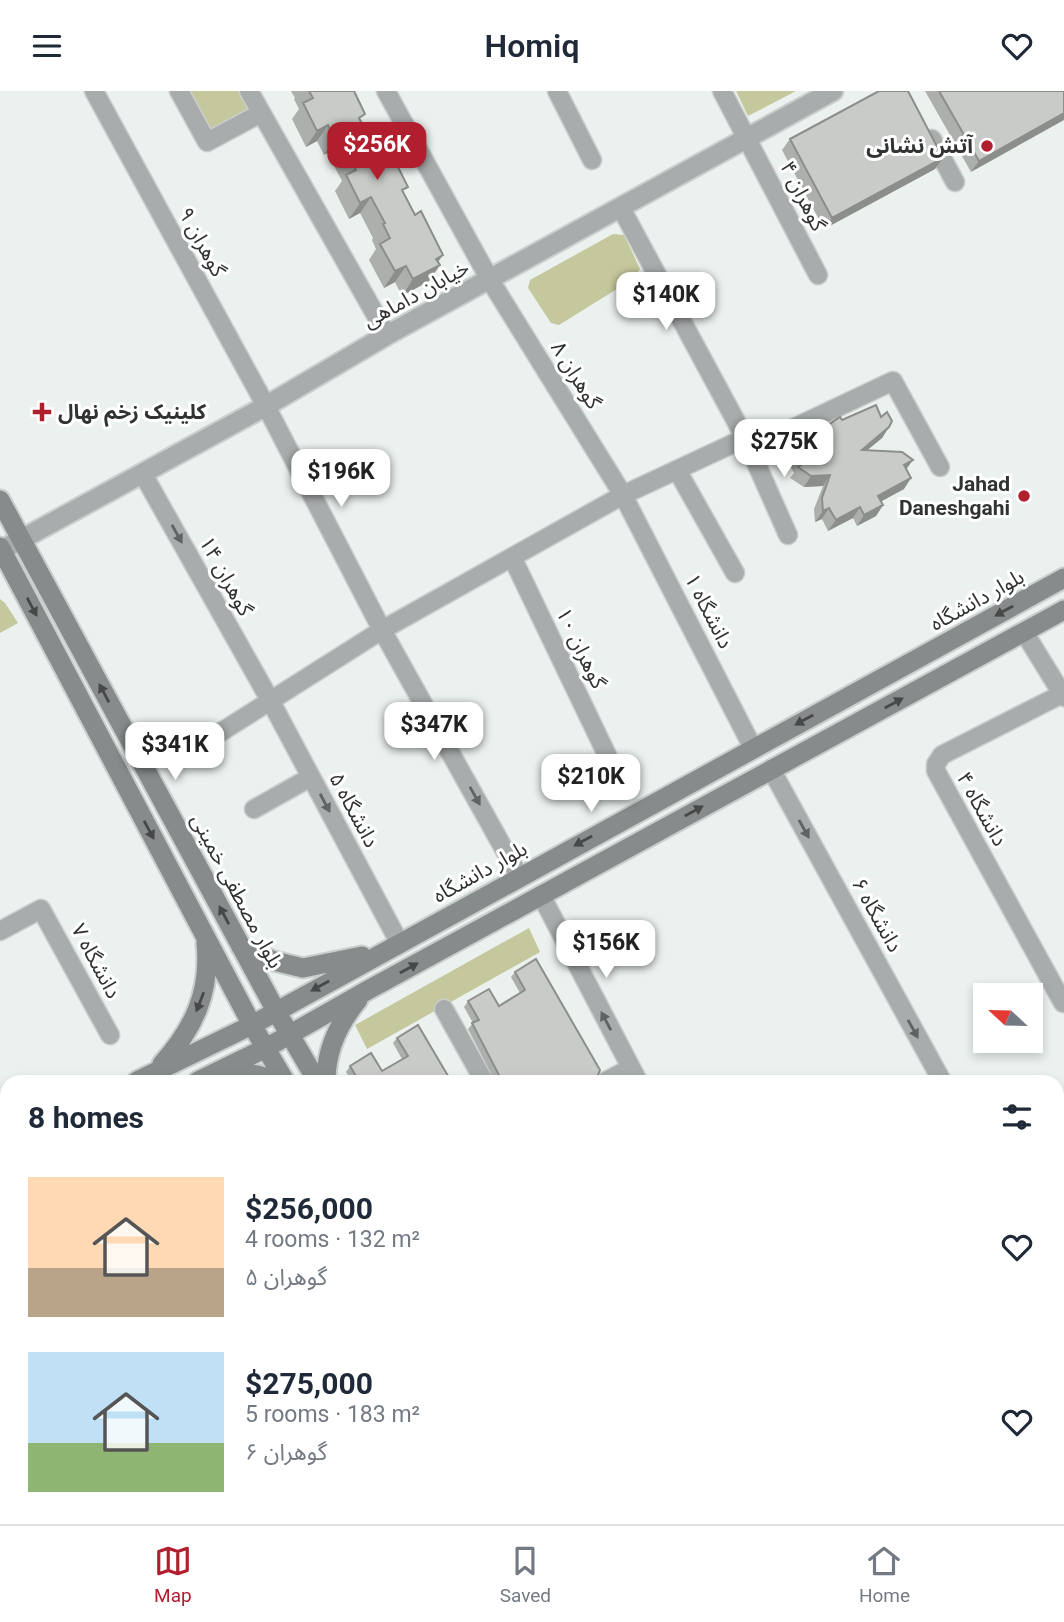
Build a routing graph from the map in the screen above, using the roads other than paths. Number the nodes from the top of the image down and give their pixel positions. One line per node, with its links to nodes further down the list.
1 (179, 91): 8 (street)
2 (249, 91): 8 (street)
3 (386, 91): 15 (street, گوهران ۸)
4 (557, 91): 11 (street)
5 (722, 91): 10 (street, گوهران ۴)
6 (833, 91): 10 (street, خیابان داماهی)
7 (96, 95): 17 (street, گوهران ۹)
8 (261, 113): 16 (street)
9 (925, 125): 12 (street)
10 (747, 137): 13 (street, خیابان داماهی); 14 (street, گوهران ۴)
11 (592, 160)
12 (955, 182)
13 (621, 208): 15 (street, خیابان داماهی); 18 (street)
14 (818, 275)
15 (490, 280): 16 (street, خیابان داماهی); 22 (street, گوهران ۸)
16 (387, 335): 17 (street, خیابان داماهی)
17 (266, 406): 21 (street, خیابان داماهی); 31 (street, گوهران ۹)
18 (745, 438): 19 (street); 20 (street); 24 (street)
19 (940, 467)
20 (677, 470): 22 (street); 28 (street)
21 (143, 474): 25 (street, خیابان داماهی); 34 (street, گوهران ۱۴, one-way to 34)
22 (623, 495): 27 (street); 36 (street, دانشگاه ۱)
23 (0, 500): 25 (main road, بلوار مصطفی خمینی)
24 (788, 535)
25 (22, 540): 26 (street, خیابان داماهی); 45 (main road, بلوار مصطفی خمینی, one-way to 25)
26 (1, 549): 44 (main road, one-way to 44)
27 (513, 559): 31 (street); 37 (street, گوهران ۱۰)
28 (735, 573)
29 (1064, 578): 36 (main road, بلوار دانشگاه, one-way to 36)
30 (1064, 611): 32 (main road)
31 (382, 630): 34 (street); 41 (street, گوهران ۹, one-way to 41)
32 (1024, 632): 33 (street); 38 (main road, one-way to 32)
33 (1063, 696): 48 (street, دانشگاه ۴)
34 (270, 700): 35 (street); 39 (street, دانشگاه ۵)
35 (221, 732)
36 (753, 748): 41 (main road, بلوار دانشگاه, one-way to 41)
37 (608, 757)
38 (771, 769): 42 (main road, one-way to 38); 65 (street, دانشگاه ۶, one-way to 65)
39 (311, 777): 40 (street); 46 (street, دانشگاه ۵, one-way to 46)
40 (254, 809)
41 (519, 876): 46 (main road, بلوار دانشگاه)
42 (541, 895): 47 (main road, one-way to 42); 64 (street, one-way to 42)
43 (0, 931): 52 (street, دانشگاه ۷)
44 (205, 935): 51 (main road); 55 (main road, one-way to 55)
45 (241, 947): 46 (main road); 50 (main road, بلوار مصطفی خمینی)
46 (391, 947): 50 (main road, بلوار دانشگاه, one-way to 50)
47 (365, 992): 53 (main road); 62 (main road)
48 (1063, 1003)
49 (444, 1009): 63 (street)
50 (276, 1011): 51 (main road, بلوار دانشگاه); 53 (main road, بلوار مصطفی خمینی)
51 (252, 1025): 54 (main road); 55 (main road, بلوار دانشگاه)
52 (110, 1035)
53 (290, 1035): 54 (main road); 61 (main road, بلوار مصطفی خمینی)
54 (266, 1048): 57 (main road); 60 (main road)
55 (156, 1071): 56 (main road, بلوار دانشگاه)
56 (148, 1075)
57 (210, 1075)
58 (223, 1075): 59 (main road)
59 (256, 1075)
60 (282, 1075)
61 (313, 1075)
62 (326, 1075)
63 (481, 1075)
64 (634, 1075)
65 (939, 1075)

